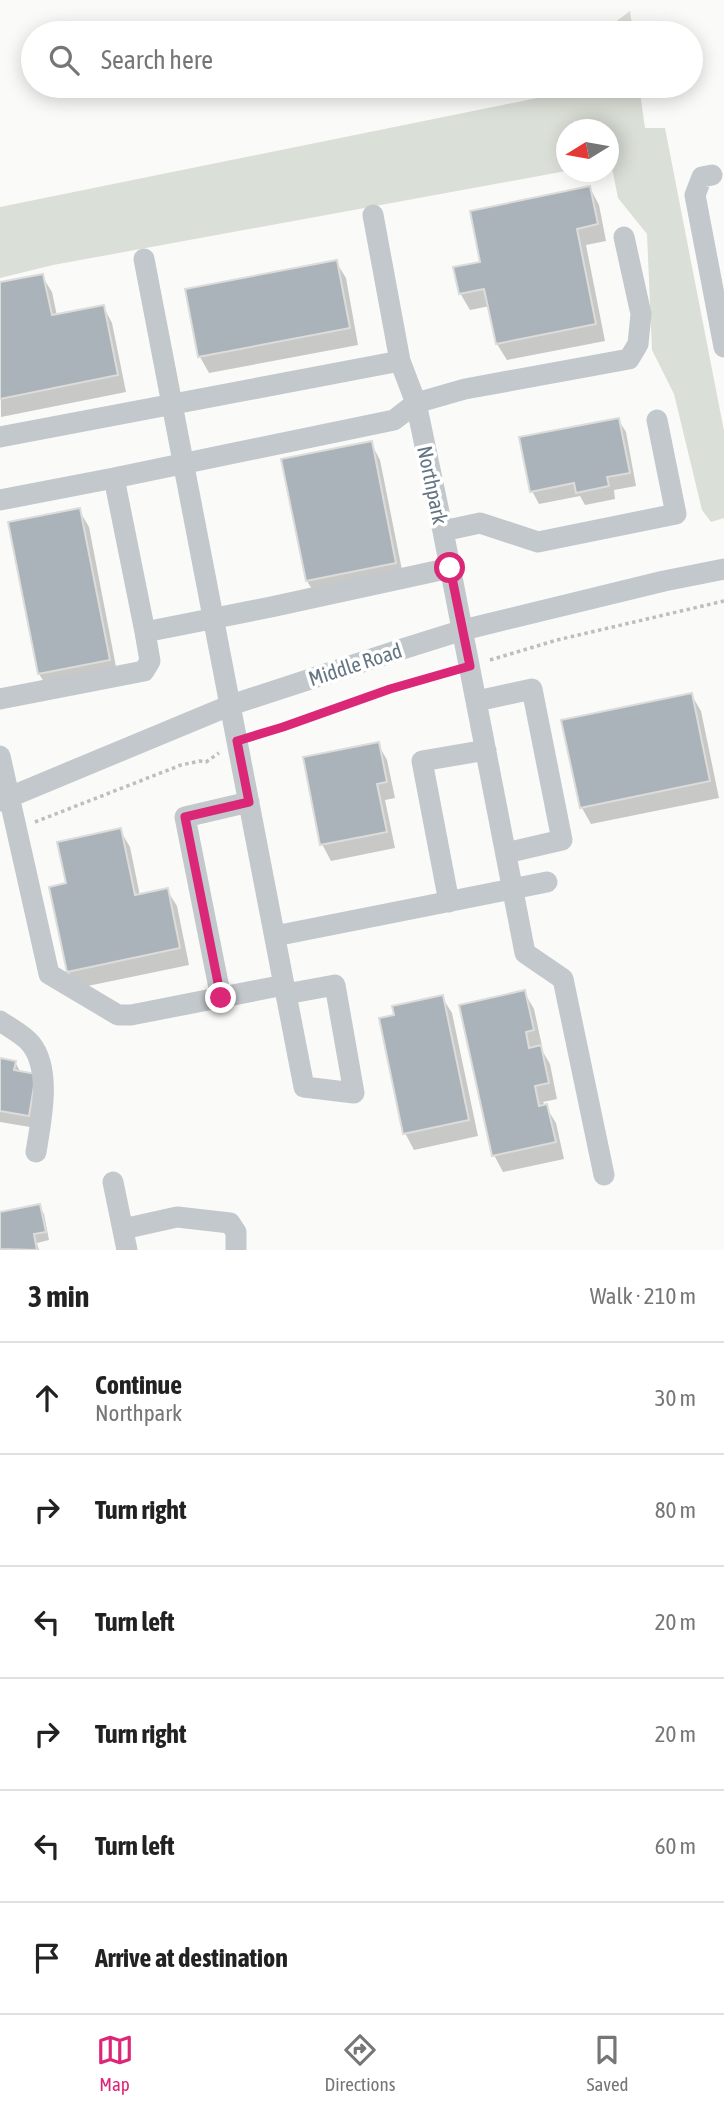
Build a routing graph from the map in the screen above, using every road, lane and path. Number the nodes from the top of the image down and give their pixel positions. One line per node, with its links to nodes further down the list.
1 (712, 175): 5 (street)
2 (373, 215): 6 (street, Northpark)
3 (624, 237): 8 (street)
4 (144, 259): 7 (street)
5 (724, 347)
6 (400, 361): 7 (street); 8 (street, Northpark)
7 (173, 403): 10 (street); 11 (street)
8 (416, 403): 11 (street); 14 (street, Northpark)
9 (657, 420): 14 (street)
10 (0, 437)
11 (184, 464): 12 (street); 18 (street)
12 (114, 478): 13 (street); 20 (street)
13 (0, 499)
14 (443, 531): 15 (street, Northpark)
15 (450, 568): 18 (street); 19 (street, Northpark)
16 (724, 569): 19 (street, Middle Road)
17 (724, 601): 21 (path)
18 (214, 618): 20 (street); 24 (street)
19 (463, 630): 21 (street, Northpark); 24 (street, Middle Road)
20 (145, 632): 22 (street)
21 (470, 666): 23 (street, Northpark); 25 (path)
22 (0, 699)
23 (477, 701): 26 (street, Northpark); 31 (street)
24 (230, 705): 25 (street); 28 (street, Middle Road)
25 (237, 741): 29 (street); 30 (path)
26 (486, 750): 31 (street, Northpark); 34 (street)
27 (0, 756): 28 (street)
28 (4, 800): 30 (street)
29 (249, 802): 35 (street); 37 (street)
30 (18, 829): 37 (street)
31 (506, 853): 33 (street, Northpark)
32 (547, 882): 33 (street)
33 (513, 889): 34 (street); 40 (street, Northpark)
34 (449, 902): 35 (street)
35 (275, 936): 36 (street)
36 (285, 990): 36 (street); 37 (street)
37 (221, 998)
38 (0, 1021): 39 (street)
39 (36, 1152)
40 (604, 1175)
41 (113, 1181): 42 (street)
42 (125, 1240): 43 (street)
43 (236, 1250)

